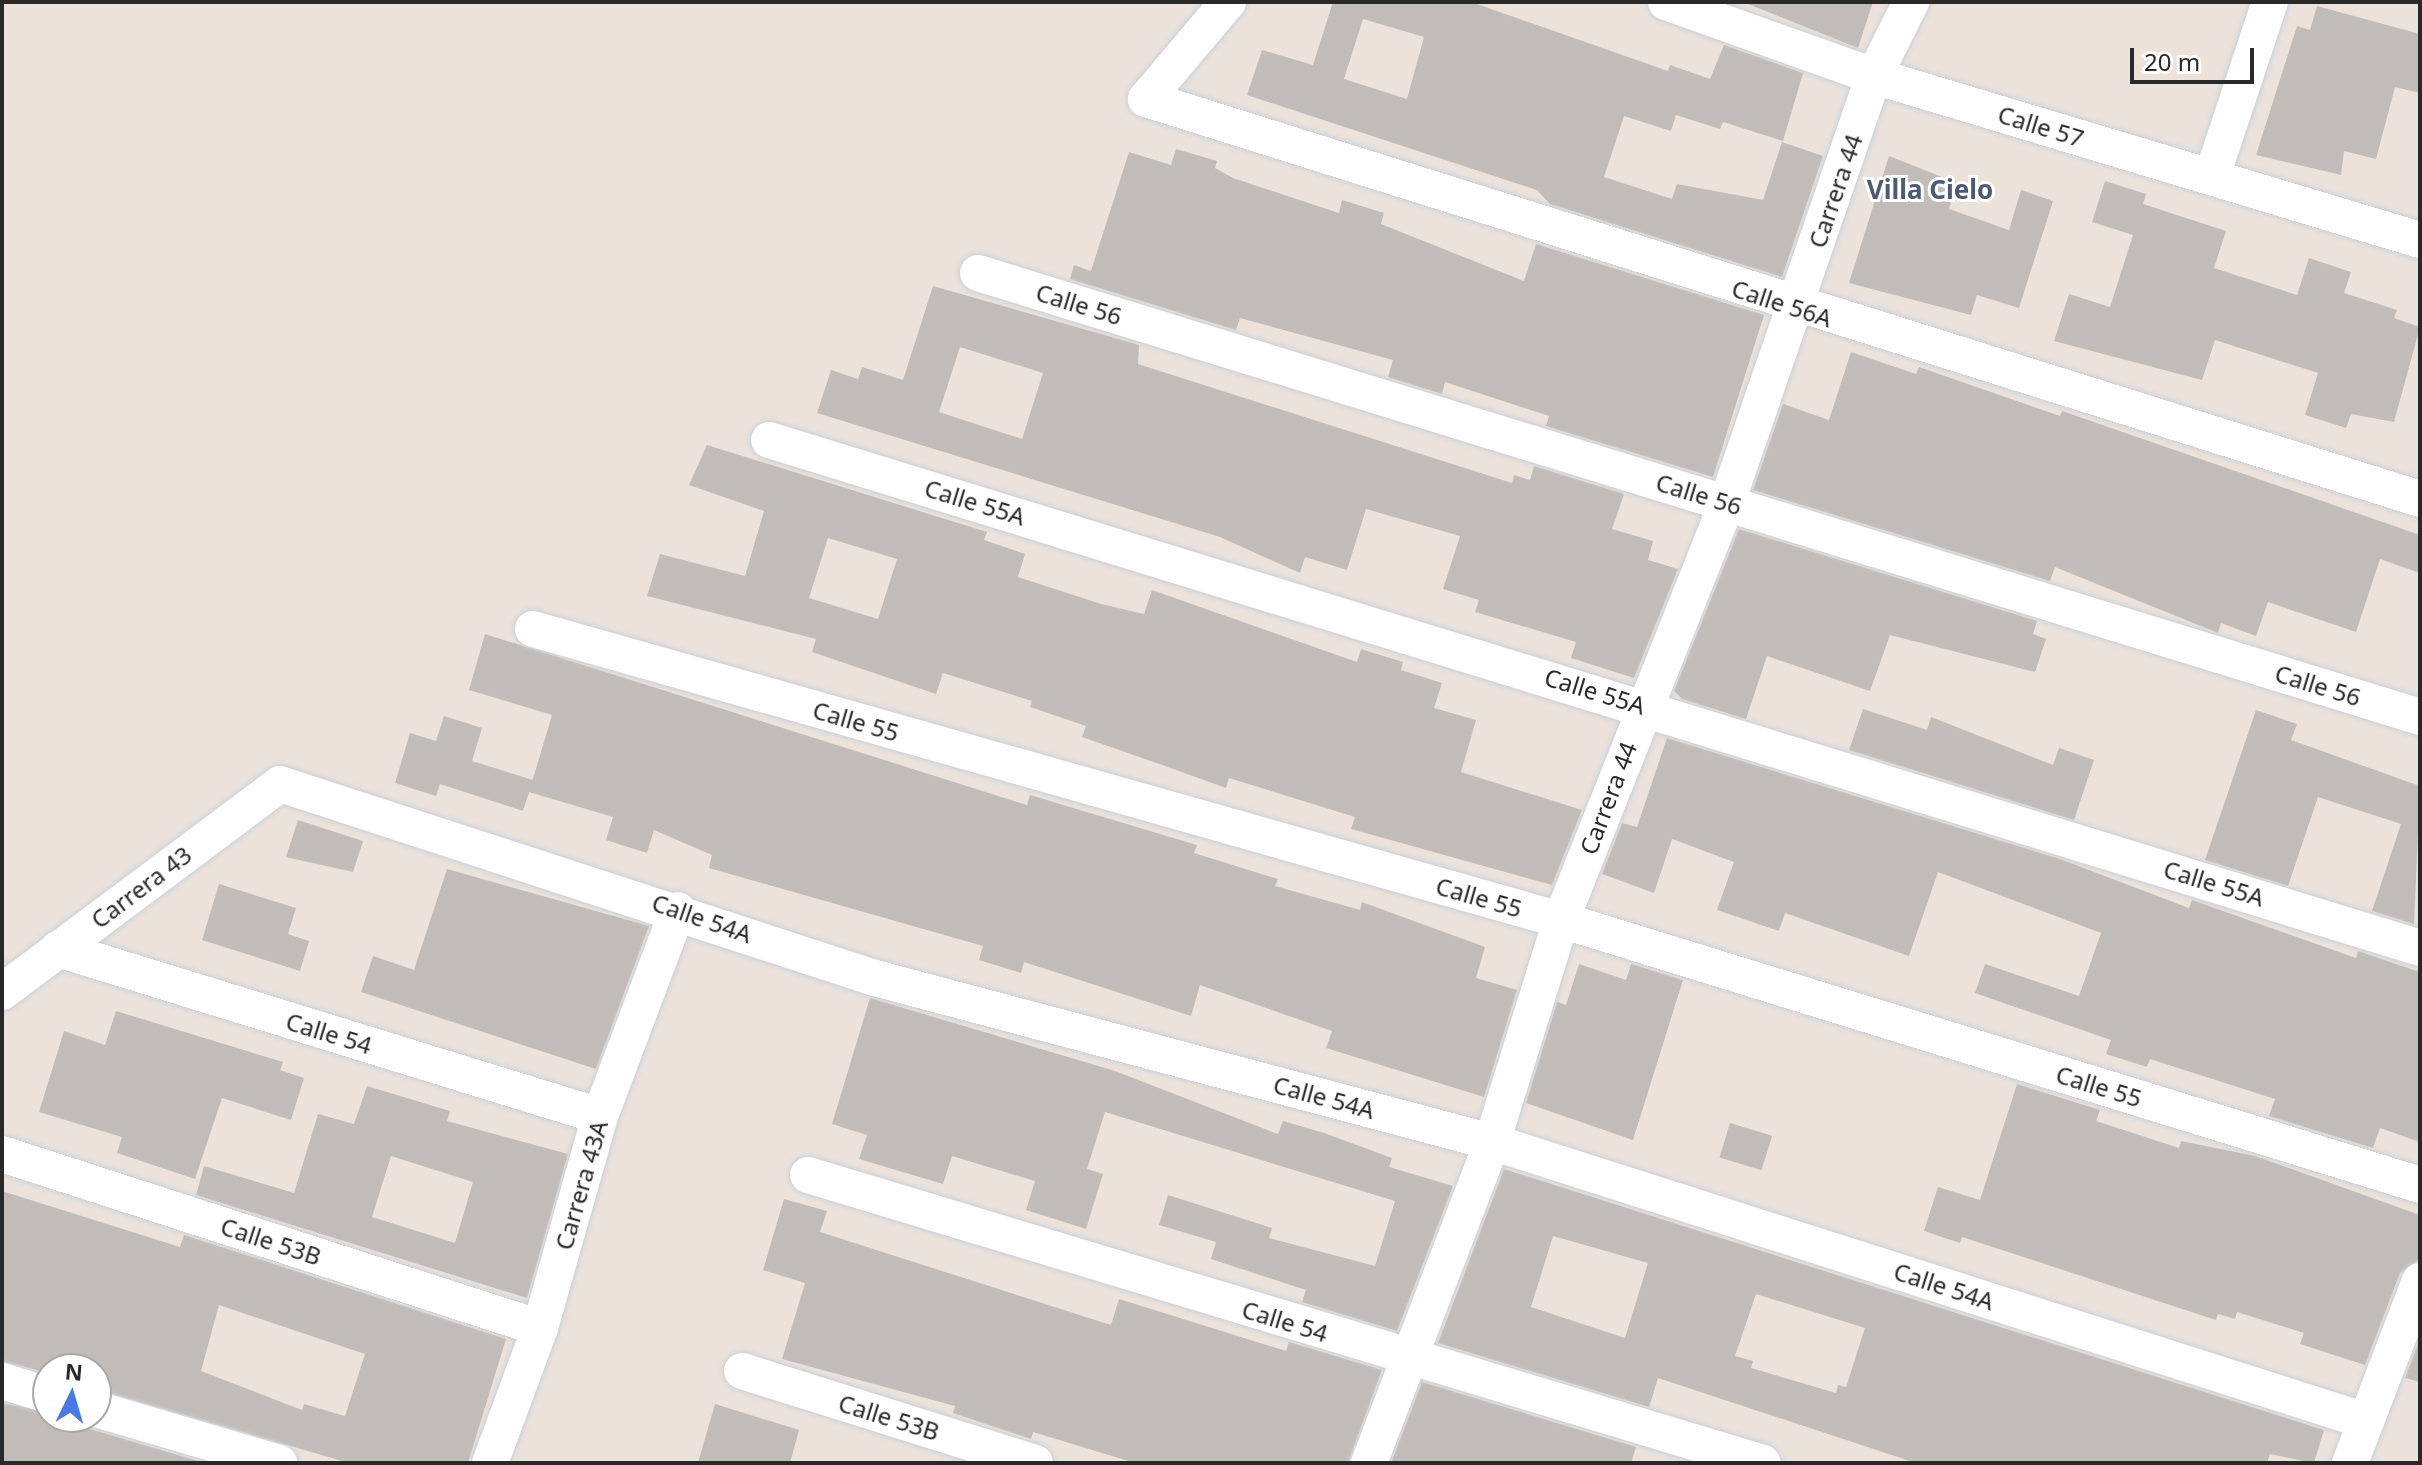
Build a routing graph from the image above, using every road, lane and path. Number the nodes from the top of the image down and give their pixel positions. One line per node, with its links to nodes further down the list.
1 (1228, 2): 9 (street, Calle 56A)
2 (1666, 2): 5 (street, Calle 57)
3 (1911, 2): 5 (street, Carrera 44)
4 (2270, 2): 6 (street)
5 (1874, 76): 6 (street, Calle 57); 9 (street, Carrera 44)
6 (2212, 176): 7 (street, Calle 57)
7 (2420, 240)
8 (978, 273): 12 (street, Calle 56)
9 (1794, 307): 11 (street, Calle 56A); 12 (street, Carrera 44)
10 (769, 440): 14 (street, Calle 55A)
11 (2420, 499)
12 (1727, 502): 14 (street, Carrera 44); 15 (street, Calle 56)
13 (533, 629): 18 (street, Calle 55)
14 (1644, 705): 18 (street, Carrera 44); 19 (street, Calle 55A)
15 (2420, 717)
16 (280, 784): 17 (street, Calle 54A); 20 (street, Carrera 43)
17 (678, 910): 22 (street, Carrera 43A); 23 (street, Calle 54A)
18 (1561, 920): 23 (street, Carrera 44); 26 (street, Calle 55)
19 (2420, 948)
20 (58, 949): 21 (street, Carrera 43); 22 (street, Calle 54)
21 (2, 992)
22 (600, 1116): 28 (street, Carrera 43A)
23 (1492, 1142): 29 (street, Carrera 44); 34 (street, Calle 54A)
24 (2, 1154): 28 (street, Calle 53B)
25 (808, 1175): 29 (street, Calle 54)
26 (2420, 1185)
27 (2420, 1281): 34 (street)
28 (540, 1328): 36 (street, Carrera 43A)
29 (1406, 1358): 38 (street, Carrera 44); 39 (street, Calle 54)
30 (742, 1371): 37 (street, Calle 53B)
31 (2, 1381): 32 (street)
32 (32, 1390)
33 (112, 1414): 35 (street)
34 (2366, 1421): 40 (street)
35 (279, 1463)
36 (490, 1463)
37 (1035, 1463)
38 (1369, 1463)
39 (1763, 1463)
40 (2350, 1463)

